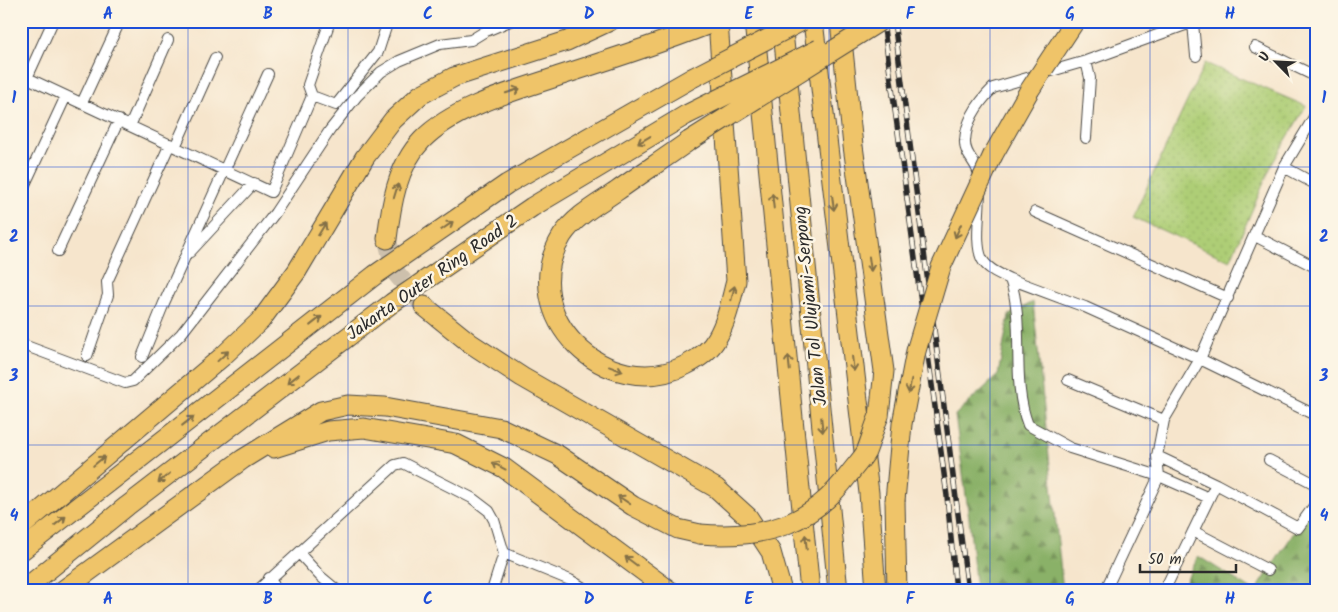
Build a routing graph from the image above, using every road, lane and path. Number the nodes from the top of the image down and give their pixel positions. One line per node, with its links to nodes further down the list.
1 (53, 21): 24 (street)
2 (120, 21): 28 (street)
3 (330, 21): 27 (street)
4 (388, 21): 27 (street)
5 (510, 21): 48 (street)
6 (580, 21): 19 (highway)
7 (610, 21): 19 (highway)
8 (717, 21): 14 (highway, one-way to 8, bridge); 41 (highway, one-way to 8)
9 (754, 21): 79 (highway, Jalan Tol Ulujami–Serpong, one-way to 9)
10 (782, 21): 80 (highway, Jalan Tol Ulujami–Serpong, one-way to 80)
11 (802, 21): 65 (highway, Jakarta Outer Ring Road 2, one-way to 11, bridge)
12 (813, 21): 81 (highway, one-way to 81)
13 (840, 21): 56 (highway, one-way to 56, bridge)
14 (880, 21): 70 (highway, Jakarta Outer Ring Road 2, one-way to 70, bridge)
15 (1075, 21): 82 (highway, one-way to 82, bridge)
16 (1195, 22): 20 (street); 22 (street)
17 (168, 40): 31 (street)
18 (1255, 47): 25 (street)
19 (529, 52): 63 (highway, one-way to 19)
20 (1196, 56)
21 (215, 58): 33 (street)
22 (1086, 61): 32 (street); 45 (street)
23 (268, 74): 35 (street)
24 (24, 77): 26 (street)
25 (1317, 77)
26 (66, 96): 28 (street); 38 (street)
27 (312, 96): 36 (street)
28 (82, 103): 30 (street)
29 (1317, 112): 34 (street)
30 (119, 120): 31 (street); 42 (street)
31 (130, 126): 33 (street)
32 (1086, 138)
33 (172, 145): 35 (street); 49 (street)
34 (1284, 167): 37 (street); 40 (street)
35 (224, 169): 36 (street); 43 (street)
36 (254, 183): 43 (street)
37 (1317, 185)
38 (21, 194)
39 (1035, 212): 46 (street)
40 (1255, 236): 44 (street); 46 (street)
41 (387, 239)
42 (58, 251)
43 (183, 259): 50 (street)
44 (1317, 268)
45 (1010, 279): 51 (street); 58 (street)
46 (1228, 298): 51 (street)
47 (424, 306): 78 (highway)
48 (21, 344)
49 (87, 356)
50 (142, 357)
51 (1200, 359): 53 (street); 54 (street)
52 (1068, 380): 54 (street)
53 (1317, 416)
54 (1164, 420): 55 (street)
55 (1157, 456): 58 (street); 59 (street)
56 (243, 459): 71 (highway); 77 (highway, one-way to 56)
57 (1269, 460): 60 (street)
58 (1158, 476): 61 (street); 83 (street)
59 (1216, 484): 61 (street); 62 (street)
60 (1317, 485)
61 (1209, 498): 64 (street)
62 (1317, 502)
63 (21, 526)
64 (1193, 531): 68 (street); 84 (street)
65 (21, 551)
66 (299, 553): 67 (street); 69 (street); 74 (street)
67 (504, 553): 75 (street); 76 (street)
68 (1268, 570)
69 (270, 578): 72 (street); 73 (street)
70 (22, 591)
71 (62, 591)
72 (257, 591)
73 (278, 591)
74 (338, 591)
75 (492, 591)
76 (589, 591)
77 (670, 591)
78 (782, 591)
79 (810, 591)
80 (838, 591)
81 (876, 591)
82 (897, 591)
83 (1105, 591)
84 (1164, 591)

